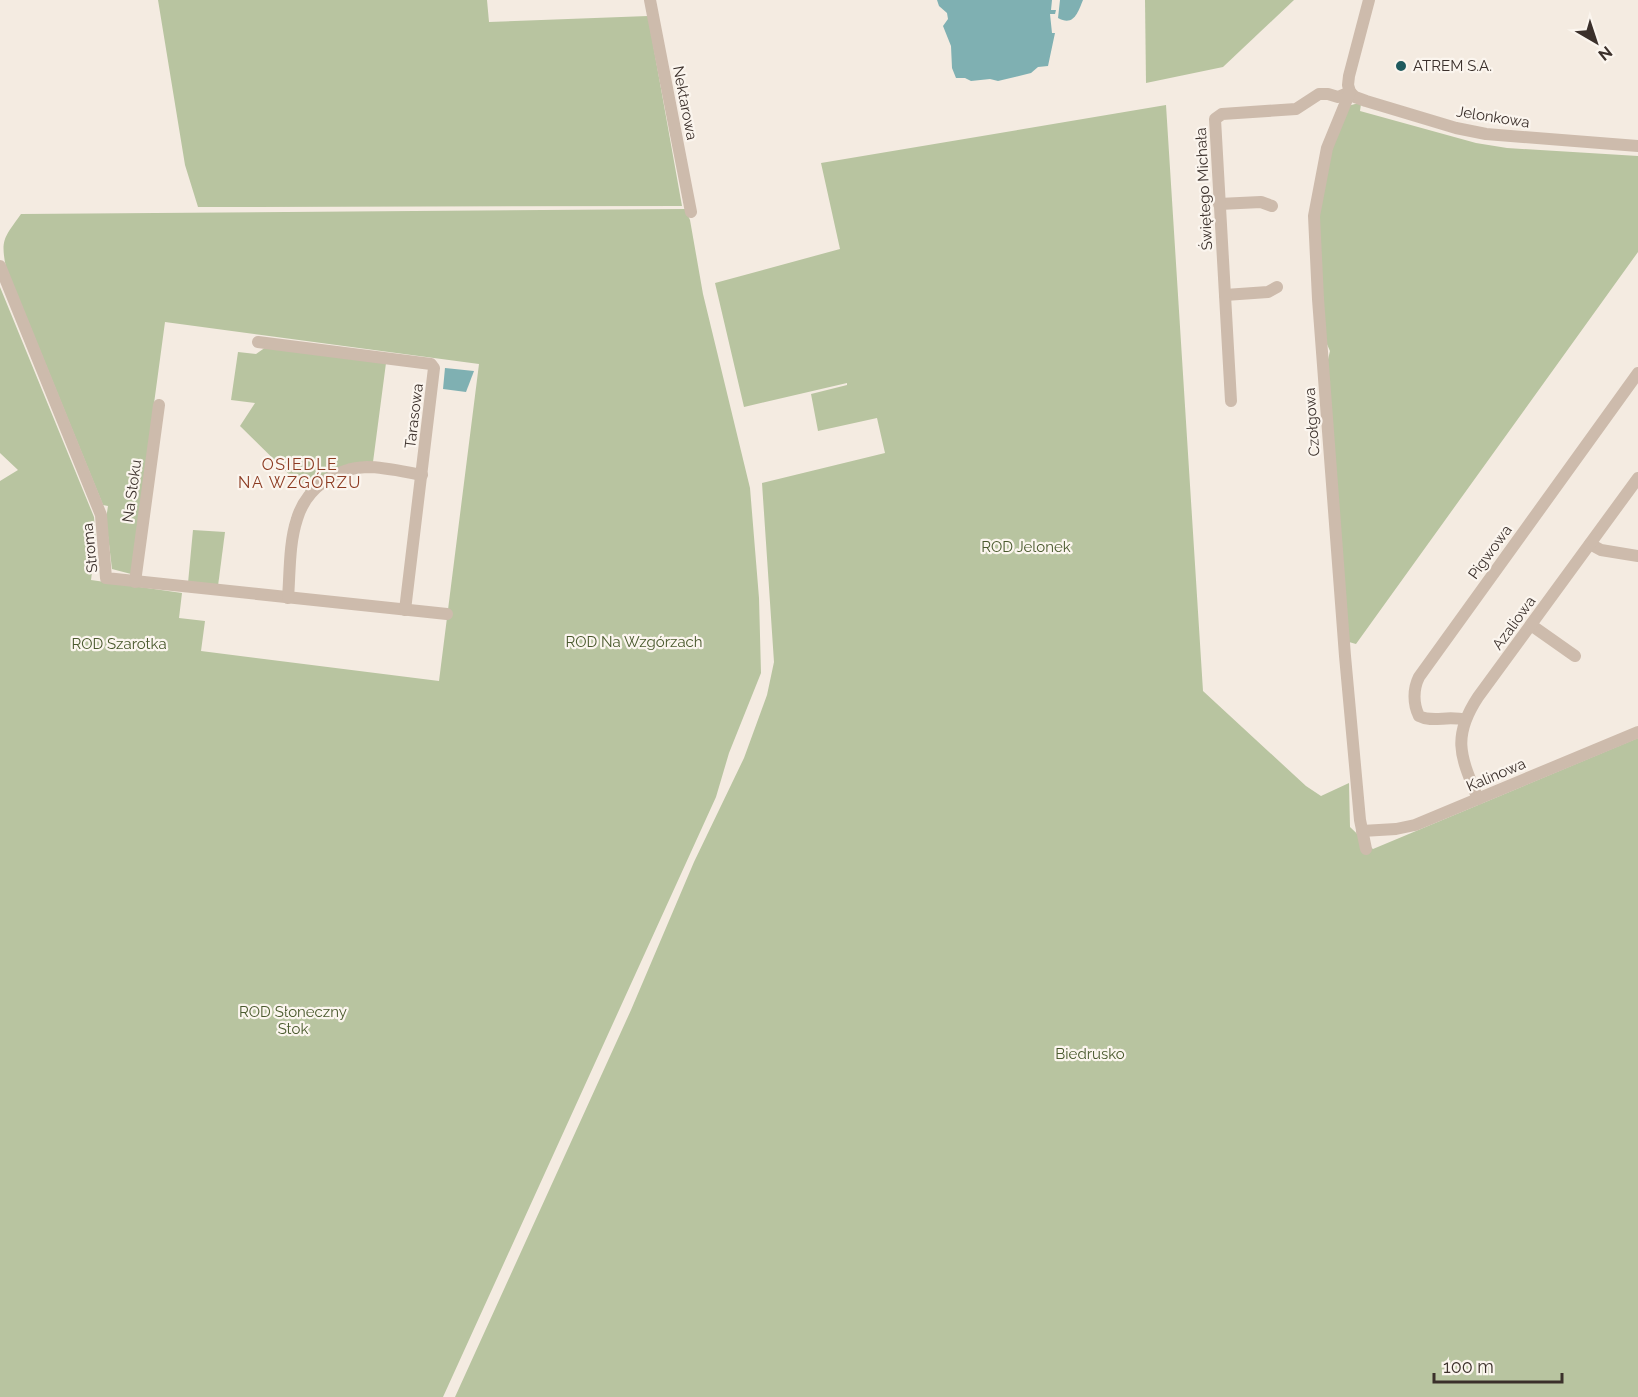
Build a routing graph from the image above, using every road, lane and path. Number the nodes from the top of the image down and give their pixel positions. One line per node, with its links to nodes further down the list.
1 (650, 0): 7 (street, Nektarowa)
2 (1369, 0): 3 (street, Czołgowa)
3 (1350, 92): 4 (street, Jelonkowa); 5 (street, Świętego Michała); 28 (street, Czołgowa)
4 (1638, 146)
5 (1219, 204): 6 (street); 10 (street, Świętego Michała)
6 (1272, 206)
7 (692, 212)
8 (0, 266): 19 (street, Stroma)
9 (1277, 287): 10 (street)
10 (1225, 295): 13 (street, Świętego Michała)
11 (258, 342): 15 (street, Tarasowa)
12 (1638, 373): 25 (street, Pigwowa)
13 (1231, 400)
14 (159, 405): 19 (street, Na Stoku)
15 (422, 475): 20 (street); 21 (street, Tarasowa)
16 (1638, 478): 17 (street, Azaliowa)
17 (1590, 544): 18 (street); 23 (street, Azaliowa)
18 (1638, 556)
19 (135, 582): 20 (street, Stroma)
20 (288, 598): 21 (street, Stroma)
21 (405, 610): 22 (street, Stroma)
22 (447, 614)
23 (1531, 625): 24 (street); 25 (street, Azaliowa)
24 (1575, 656)
25 (1465, 720): 27 (street, Azaliowa)
26 (1638, 732): 27 (street, Kalinowa)
27 (1478, 799): 28 (street, Kalinowa)
28 (1362, 831): 29 (street, Czołgowa)
29 (1366, 849)

